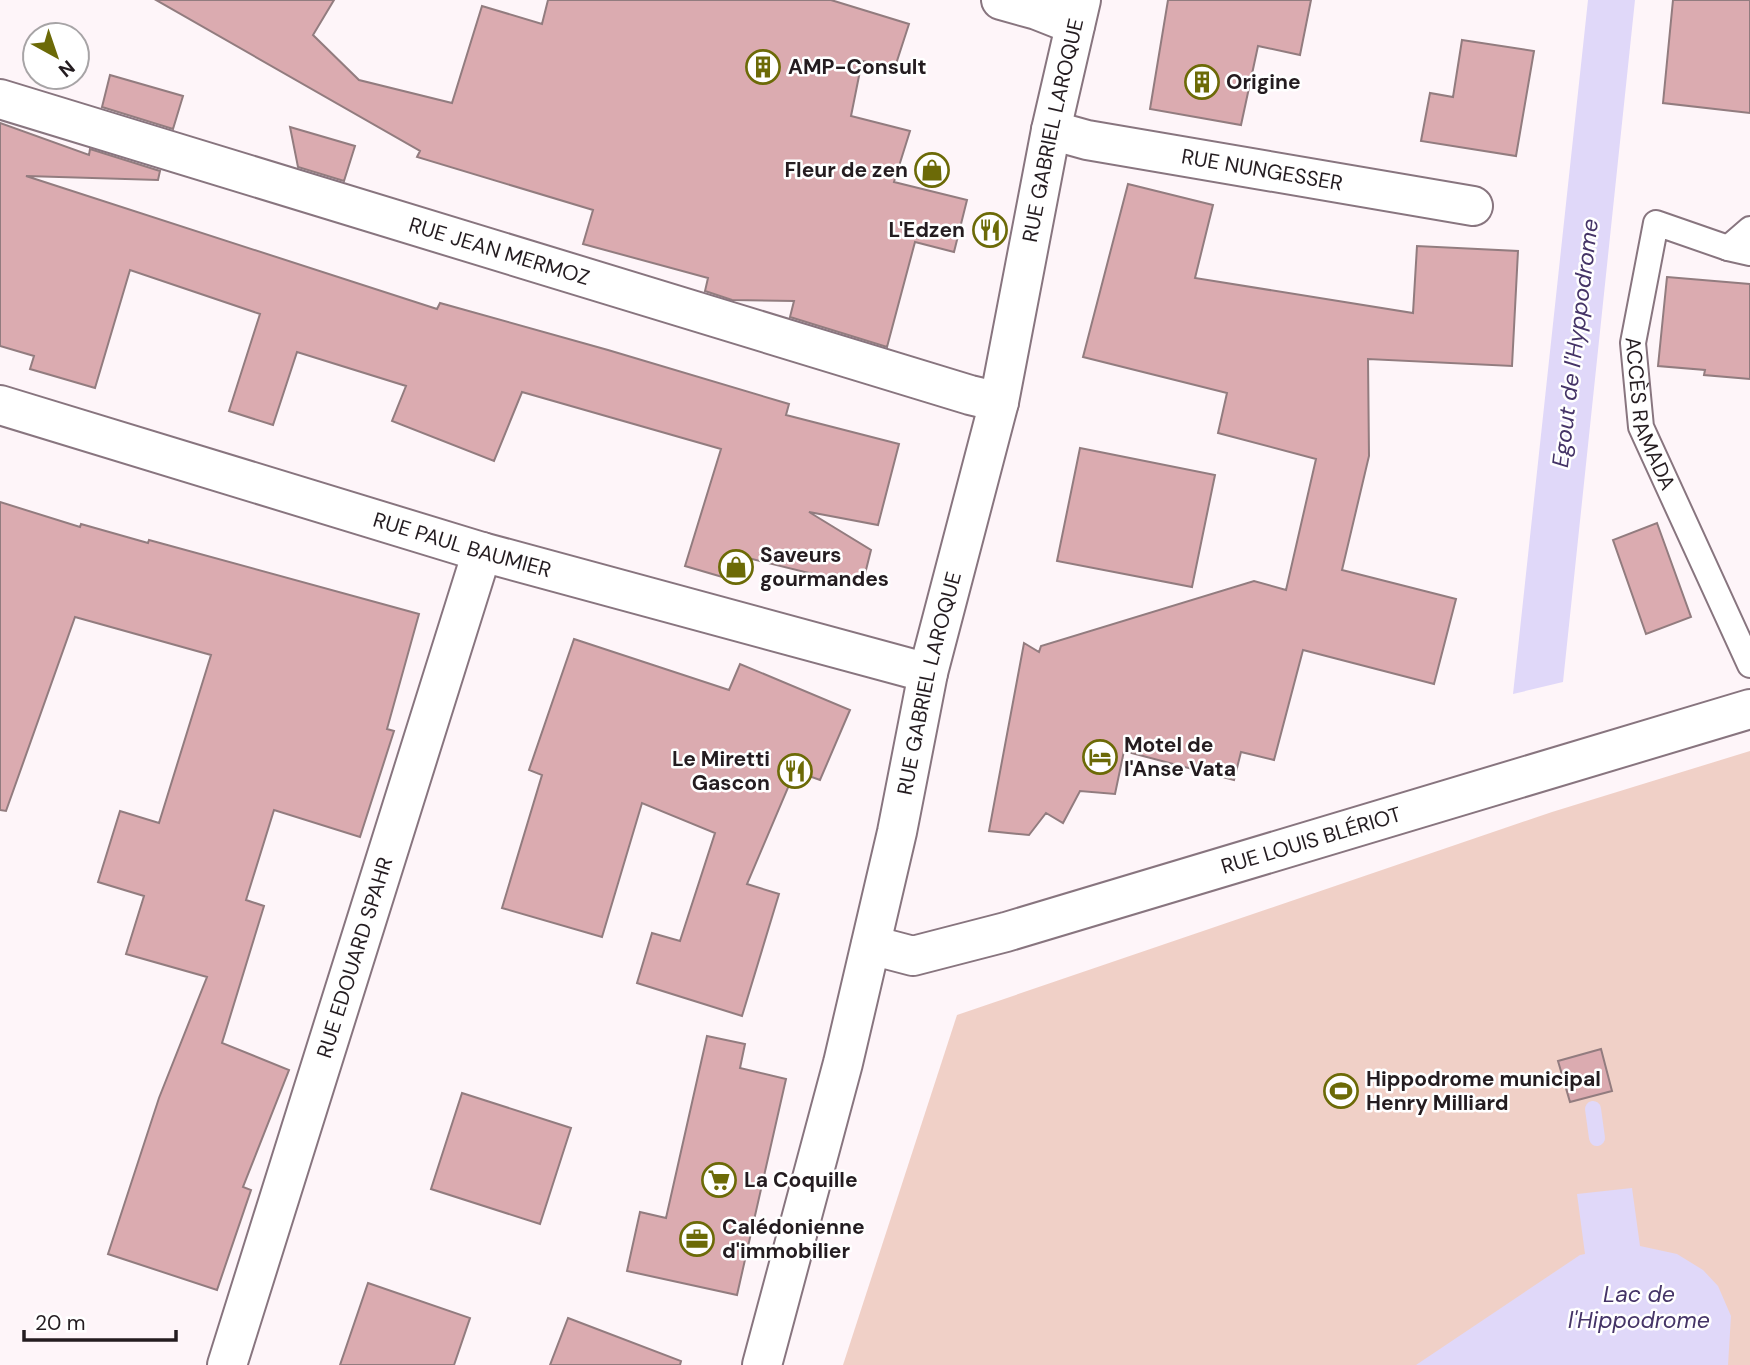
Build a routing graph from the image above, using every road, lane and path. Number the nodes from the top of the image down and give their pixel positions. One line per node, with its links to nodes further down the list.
1 (1001, 0): 2 (street)
2 (1078, 13): 4 (street, RUE GABRIEL LAROQUE)
3 (0, 99): 8 (street, RUE JEAN MERMOZ)
4 (1051, 130): 5 (street, RUE NUNGESSER); 8 (street, RUE GABRIEL LAROQUE)
5 (1474, 206)
6 (1750, 229): 7 (lane)
7 (1739, 251): 11 (lane, ACCÈS RAMADA)
8 (999, 402): 12 (street, RUE GABRIEL LAROQUE)
9 (0, 405): 10 (street, RUE PAUL BAUMIER)
10 (482, 552): 12 (street, RUE PAUL BAUMIER); 15 (street, RUE EDOUARD SPAHR)
11 (1750, 665)
12 (928, 673): 14 (street, RUE GABRIEL LAROQUE)
13 (1750, 709): 14 (street, RUE LOUIS BLÉRIOT)
14 (871, 944): 16 (street, RUE GABRIEL LAROQUE)
15 (227, 1365)
16 (762, 1365)

